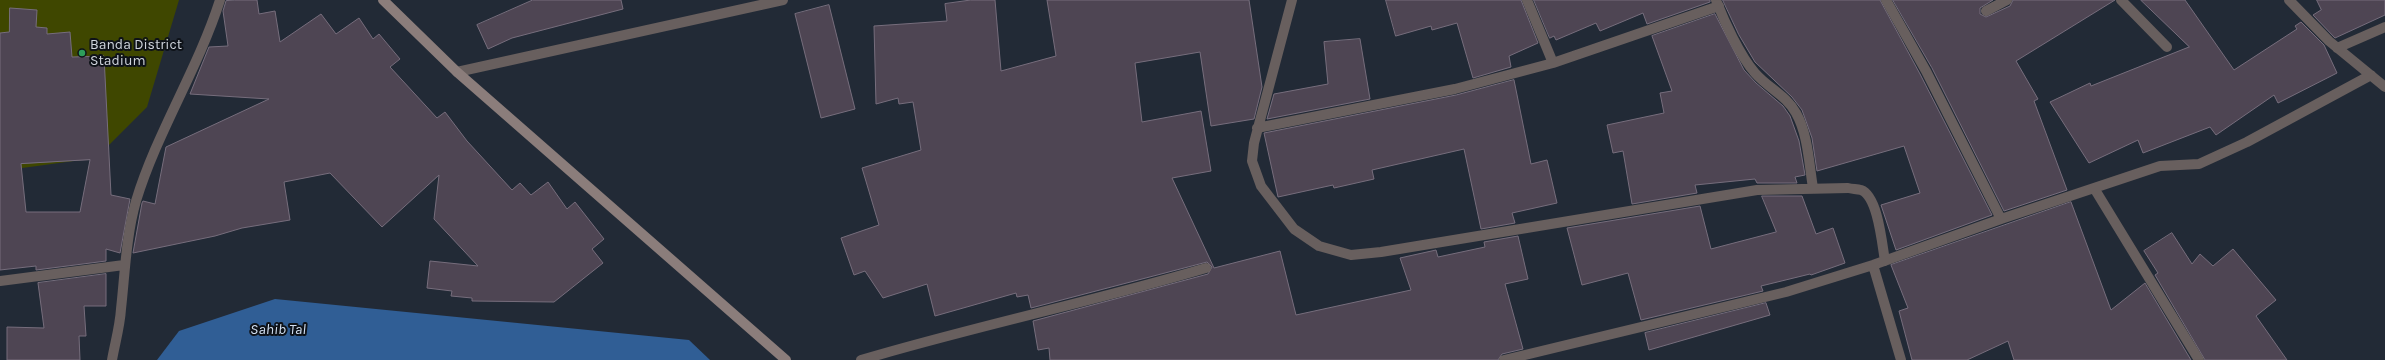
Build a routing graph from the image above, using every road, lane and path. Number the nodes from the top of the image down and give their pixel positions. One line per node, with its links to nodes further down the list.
1 (220, 0): 25 (street)
2 (383, 0): 16 (main road)
3 (783, 0): 16 (street)
4 (1292, 0): 19 (street)
5 (1527, 0): 15 (street)
6 (1886, 0): 22 (street)
7 (2007, 0): 11 (street)
8 (2121, 0): 13 (street)
9 (2289, 0): 14 (street)
10 (1717, 3): 15 (street); 20 (street)
11 (1986, 11)
12 (2385, 27): 14 (street)
13 (2167, 47)
14 (2338, 48): 17 (street)
15 (1553, 62): 19 (street)
16 (457, 72): 29 (main road)
17 (2371, 75): 18 (street); 21 (street)
18 (2385, 87)
19 (1257, 128): 20 (street)
20 (1813, 188): 23 (street)
21 (2094, 188): 22 (street); 33 (street)
22 (2001, 219): 23 (street)
23 (1885, 261): 24 (street)
24 (1873, 265): 31 (street); 32 (street)
25 (124, 266): 27 (street); 28 (street)
26 (1206, 268): 30 (street)
27 (0, 281)
28 (112, 360)
29 (786, 360)
30 (861, 360)
31 (1504, 360)
32 (1901, 360)
33 (2199, 360)

